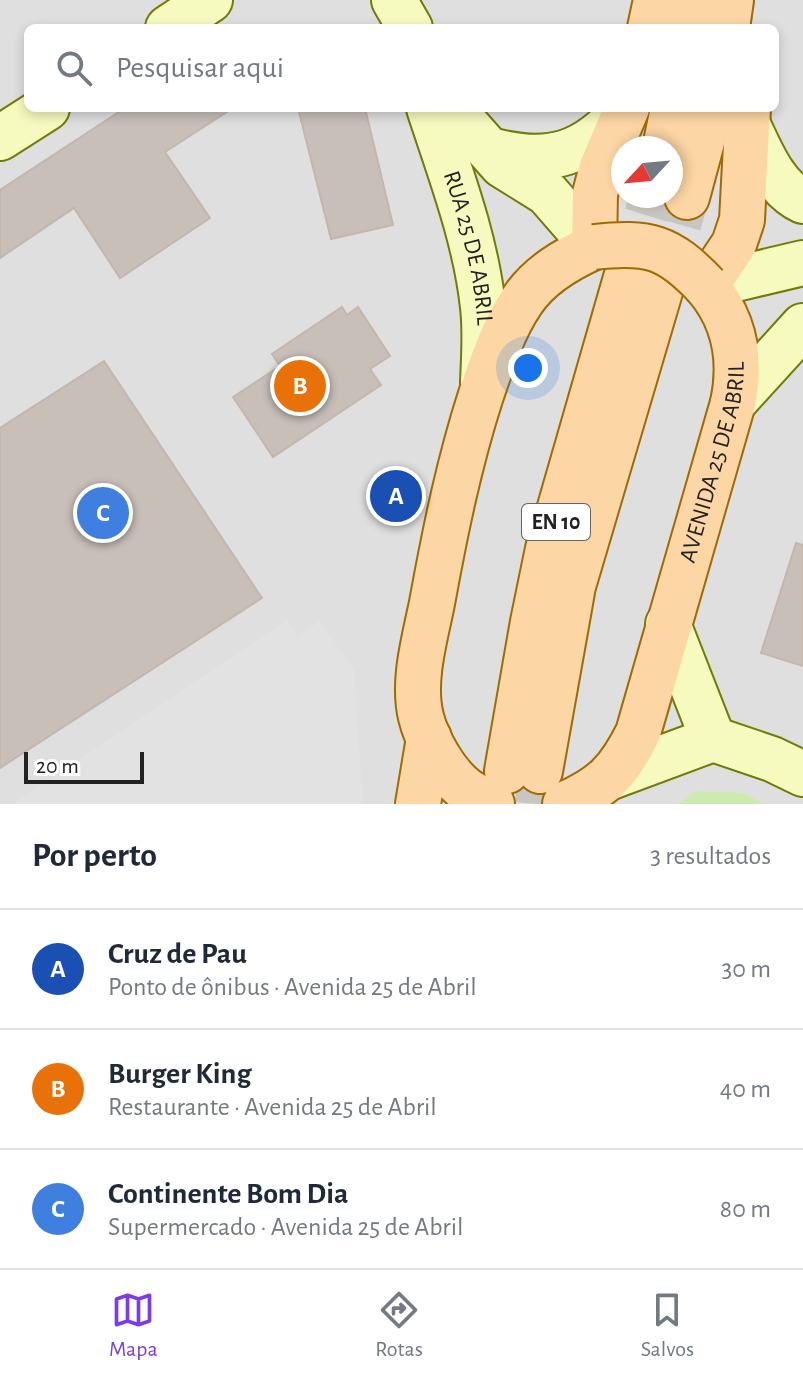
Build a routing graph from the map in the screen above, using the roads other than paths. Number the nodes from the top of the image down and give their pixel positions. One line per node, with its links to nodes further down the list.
1 (210, 0): 7 (main road)
2 (394, 0): 8 (main road); 9 (main road)
3 (656, 0): 10 (main road)
4 (691, 0): 11 (main road)
5 (731, 0): 12 (main road)
6 (757, 0): 13 (main road)
7 (174, 24)
8 (402, 24)
9 (408, 24)
10 (651, 24)
11 (688, 24)
12 (728, 24)
13 (755, 24)
14 (41, 112): 22 (main road)
15 (430, 112): 31 (main road, RUA 25 DE ABRIL)
16 (458, 112): 23 (main road, RUA 25 DE ABRIL)
17 (623, 112): 23 (main road, RUA 25 DE ABRIL)
18 (625, 112): 26 (main road)
19 (672, 112): 21 (main road)
20 (736, 113): 24 (main road); 25 (main road); 29 (main road)
21 (667, 136)
22 (0, 138)
23 (488, 149): 26 (main road, RUA 25 DE ABRIL)
24 (687, 197)
25 (803, 201)
26 (594, 247): 29 (main road, AVENIDA 25 DE ABRIL, bridge); 31 (main road, AVENIDA 25 DE ABRIL)
27 (803, 263): 29 (main road)
28 (643, 283): 37 (main road, EN 10)
29 (706, 286): 32 (main road, AVENIDA 25 DE ABRIL)
30 (803, 326): 32 (main road)
31 (482, 393): 34 (main road, AVENIDA 25 DE ABRIL)
32 (733, 403): 33 (main road, AVENIDA 25 DE ABRIL)
33 (668, 624): 35 (main road); 38 (main road, AVENIDA 25 DE ABRIL)
34 (429, 738): 37 (main road, AVENIDA 25 DE ABRIL); 39 (main road, AVENIDA 25 DE ABRIL)
35 (713, 739): 36 (main road); 38 (main road)
36 (803, 774)
37 (514, 788): 38 (main road, AVENIDA 25 DE ABRIL)
38 (611, 791)
39 (418, 804)

